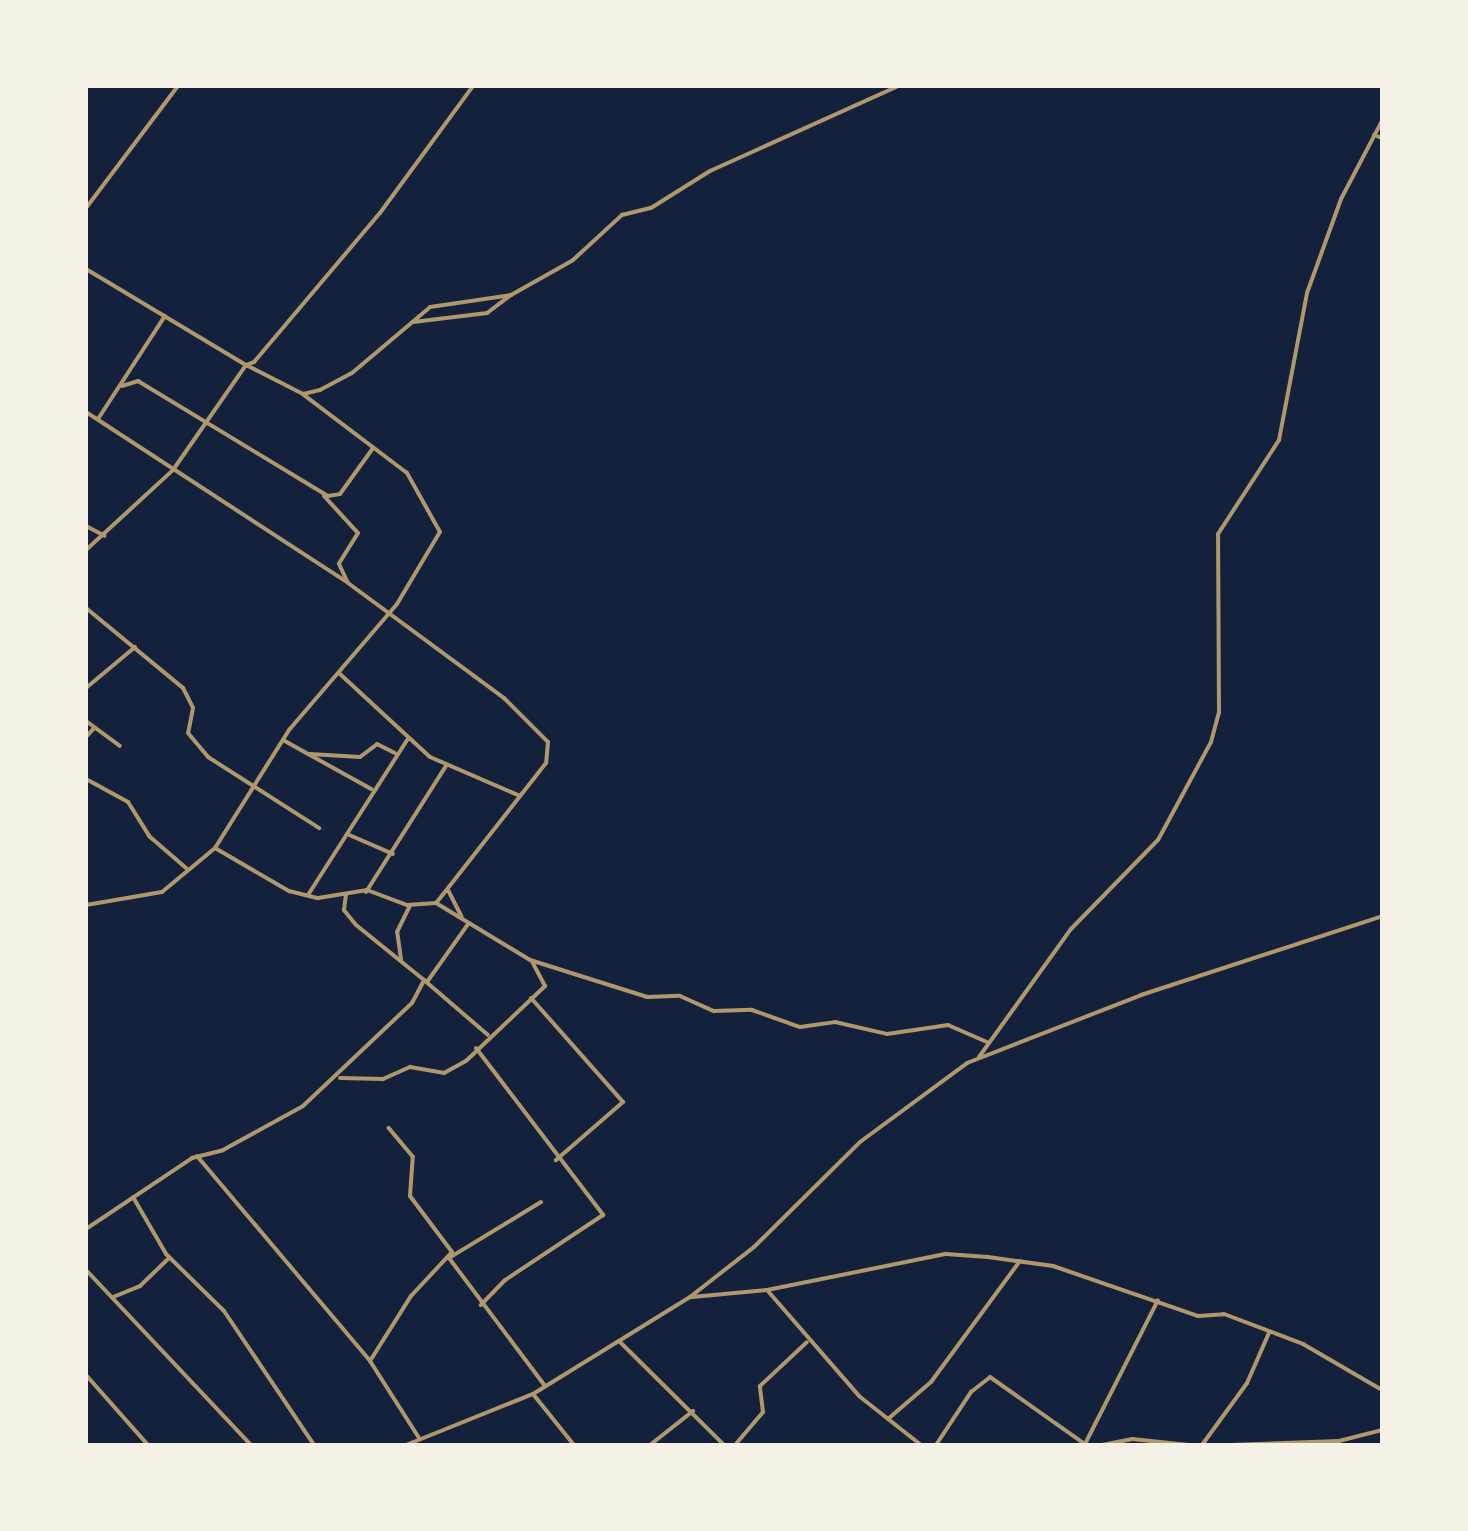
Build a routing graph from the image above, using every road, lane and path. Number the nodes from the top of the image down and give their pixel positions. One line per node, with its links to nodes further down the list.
1 (178, 86): 7 (street)
2 (473, 86): 12 (street)
3 (898, 86): 9 (street)
4 (1382, 121): 5 (street)
5 (1374, 135): 6 (street); 62 (street)
6 (1382, 138)
7 (86, 208)
8 (86, 269): 10 (street)
9 (511, 295): 11 (street); 11 (street)
10 (165, 316): 12 (street); 13 (street)
11 (410, 322): 14 (street)
12 (246, 365): 14 (street); 17 (street)
13 (122, 386): 16 (street); 17 (street)
14 (303, 394): 18 (street)
15 (86, 412): 16 (street)
16 (98, 419): 19 (street)
17 (207, 420): 19 (street); 20 (street)
18 (373, 448): 20 (street); 26 (street)
19 (173, 470): 22 (street); 24 (street)
20 (323, 494): 24 (street)
21 (86, 526): 22 (street)
22 (106, 536): 23 (street)
23 (86, 550)
24 (348, 583): 26 (street)
25 (86, 608): 27 (street)
26 (386, 616): 28 (street); 42 (street)
27 (135, 647): 29 (street); 40 (street)
28 (340, 674): 33 (street); 34 (street)
29 (86, 688)
30 (86, 721): 31 (street)
31 (94, 728): 32 (street); 35 (street)
32 (86, 737)
33 (283, 740): 37 (street); 40 (street)
34 (407, 740): 36 (street); 38 (street)
35 (120, 746)
36 (395, 753): 37 (street); 41 (street)
37 (308, 754): 41 (street)
38 (446, 766): 42 (street); 46 (street)
39 (86, 779): 47 (street)
40 (251, 789): 43 (street); 45 (street)
41 (371, 789): 44 (street)
42 (520, 796): 48 (street)
43 (319, 828)
44 (347, 834): 46 (street); 51 (street)
45 (215, 848): 47 (street); 51 (street)
46 (393, 854): 49 (street)
47 (187, 869): 53 (street)
48 (448, 890): 52 (street); 56 (street)
49 (366, 892): 50 (street); 54 (street)
50 (346, 894): 51 (street); 58 (street)
51 (308, 895)
52 (436, 903): 54 (street); 56 (street)
53 (86, 905)
54 (410, 905): 58 (street)
55 (1382, 916): 64 (street)
56 (466, 922): 57 (street); 59 (street)
57 (530, 960): 60 (street); 62 (street)
58 (402, 961): 59 (street)
59 (425, 981): 61 (street); 65 (street)
60 (531, 998): 61 (street); 68 (street)
61 (488, 1035): 63 (street)
62 (988, 1042): 64 (street)
63 (476, 1048): 65 (street); 68 (street)
64 (978, 1059): 78 (street)
65 (340, 1078): 67 (street)
66 (389, 1128): 73 (street)
67 (197, 1156): 69 (street); 84 (street)
68 (556, 1160): 80 (street)
69 (133, 1197): 71 (street); 72 (street)
70 (541, 1202): 73 (street)
71 (86, 1229)
72 (169, 1258): 77 (street); 96 (street)
73 (447, 1260): 80 (street); 84 (street)
74 (1020, 1261): 76 (street); 79 (street); 90 (street)
75 (86, 1270): 77 (street)
76 (767, 1290): 78 (street); 83 (street)
77 (113, 1297): 95 (street)
78 (690, 1297): 82 (street)
79 (1158, 1300): 81 (street); 93 (street)
80 (481, 1305): 86 (street)
81 (1269, 1333): 87 (street); 106 (street)
82 (619, 1341): 86 (street); 89 (street)
83 (807, 1342): 90 (street); 101 (street)
84 (370, 1361): 92 (street)
85 (86, 1375): 94 (street)
86 (545, 1386): 88 (street)
87 (1382, 1390)
88 (533, 1394): 92 (street); 98 (street)
89 (693, 1411): 99 (street); 100 (street)
90 (888, 1419): 102 (street)
91 (1382, 1430): 107 (street)
92 (419, 1439): 97 (street)
93 (1086, 1444): 103 (street)
94 (148, 1445)
95 (251, 1445)
96 (314, 1445)
97 (406, 1445)
98 (574, 1445)
99 (650, 1445)
100 (724, 1445)
101 (735, 1445)
102 (921, 1445)
103 (936, 1445)
104 (1102, 1445): 105 (street)
105 (1189, 1445)
106 (1202, 1445)
107 (1231, 1445)

